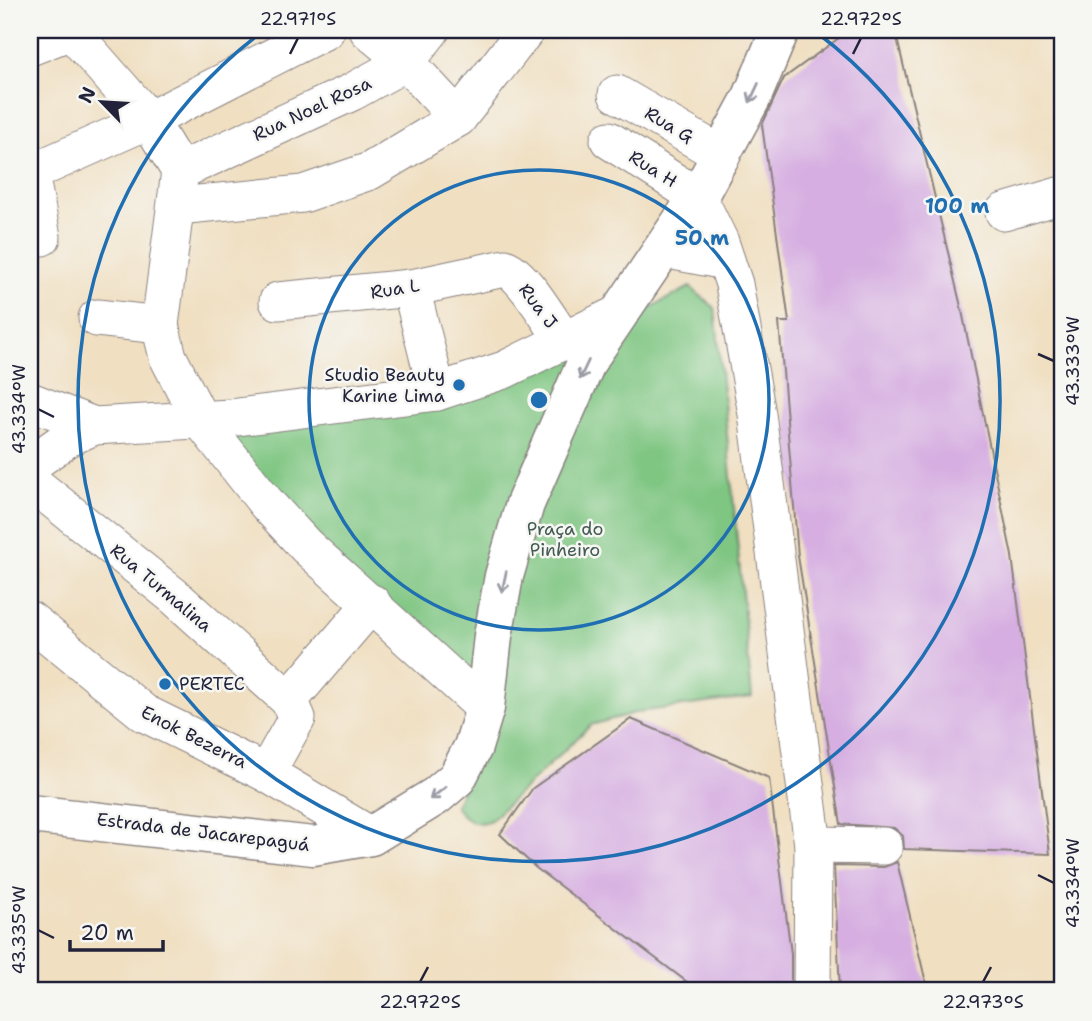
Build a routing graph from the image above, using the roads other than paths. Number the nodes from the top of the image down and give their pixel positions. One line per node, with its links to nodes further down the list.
1 (72, 30): 8 (street); 12 (street)
2 (326, 30): 7 (street)
3 (368, 30): 9 (street)
4 (431, 30): 9 (street, Rua Noel Rosa)
5 (526, 30): 11 (street)
6 (780, 30): 14 (street, Estrada de Jacarepaguá, one-way to 14)
7 (286, 39): 12 (street)
8 (30, 47)
9 (407, 62): 11 (street); 16 (street, Rua Noel Rosa)
10 (617, 94): 14 (street, Rua G)
11 (458, 118): 16 (street)
12 (149, 120): 15 (street); 16 (street)
13 (609, 140): 18 (street, Rua H)
14 (722, 155): 18 (street, Estrada de Jacarepaguá)
15 (30, 173): 20 (street)
16 (179, 189): 28 (street)
17 (1062, 195): 19 (street)
18 (698, 197): 21 (street, Estrada de Jacarepaguá); 22 (street)
19 (1004, 212)
20 (42, 237)
21 (663, 249): 22 (street); 26 (street, Estrada de Jacarepaguá)
22 (726, 261): 43 (street)
23 (511, 270): 24 (street, Rua L); 29 (street, Rua J)
24 (411, 288): 25 (street, Rua L); 30 (street)
25 (278, 301)
26 (616, 315): 29 (street); 39 (street, Estrada de Jacarepaguá, one-way to 39)
27 (97, 318): 28 (street)
28 (160, 325): 32 (street)
29 (565, 342): 30 (street)
30 (437, 392): 32 (street)
31 (30, 401): 33 (street)
32 (200, 419): 33 (street); 36 (street)
33 (94, 426): 34 (street)
34 (30, 465)
35 (30, 481): 38 (street, Rua Turmalina)
36 (372, 603): 38 (street); 39 (street)
37 (30, 620): 40 (street, Enok Bezerra)
38 (289, 699): 40 (street)
39 (485, 708): 42 (street, Estrada de Jacarepaguá, one-way to 42)
40 (266, 773): 42 (street, Enok Bezerra)
41 (30, 814): 42 (street, Estrada de Jacarepaguá)
42 (371, 836)
43 (813, 845): 44 (street); 45 (street)
44 (884, 846)
45 (812, 991)

